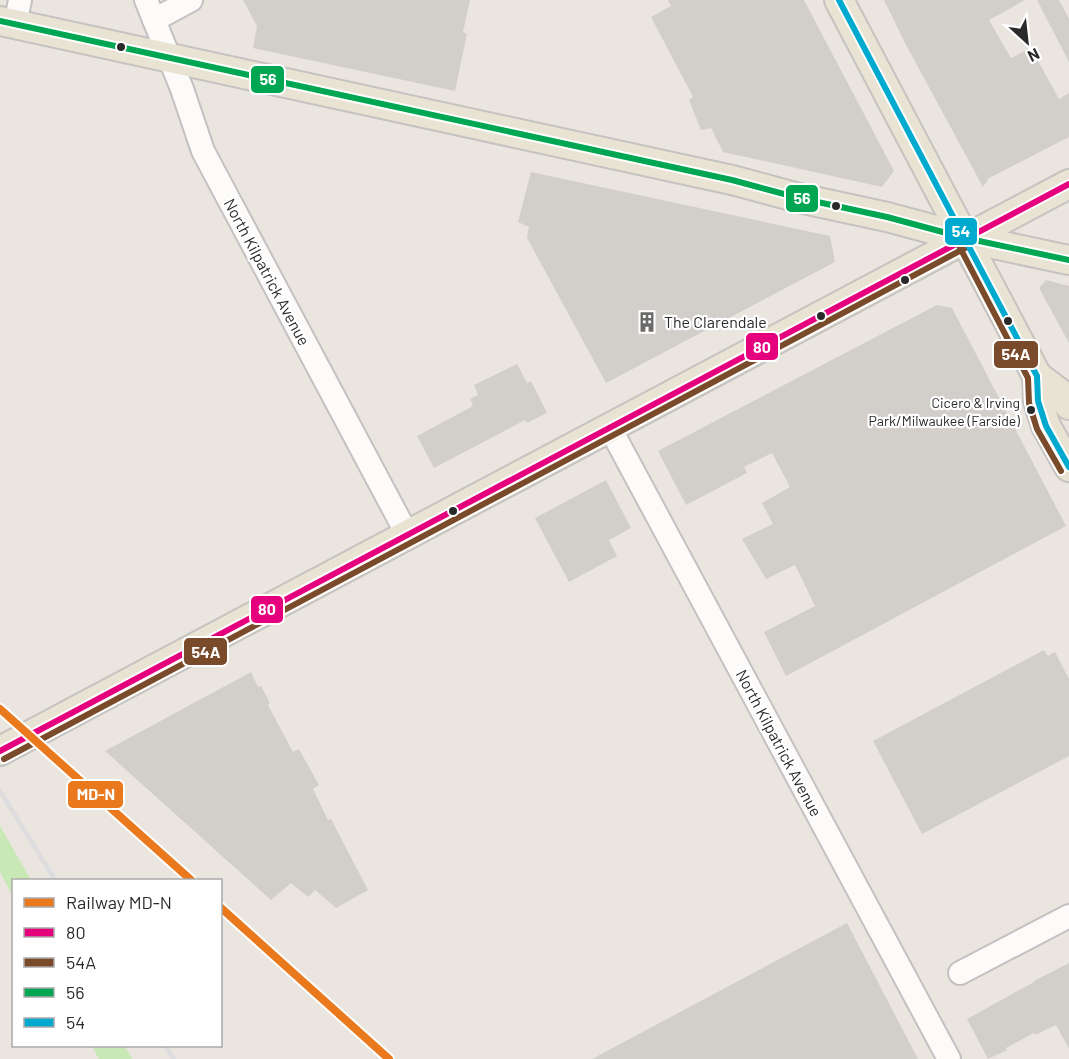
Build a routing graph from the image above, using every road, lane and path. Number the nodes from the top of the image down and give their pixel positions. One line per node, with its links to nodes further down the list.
1 (191, 0): 3 (street)
2 (839, 0): 7 (main road)
3 (150, 10): 5 (street, North Kilpatrick Avenue)
4 (12, 15): 5 (main road)
5 (169, 59): 7 (main road); 13 (street, North Kilpatrick Avenue)
6 (1069, 184): 7 (main road)
7 (965, 238): 8 (main road); 9 (main road); 11 (main road)
8 (1069, 260)
9 (1037, 376): 10 (main road); 12 (main road)
10 (1069, 405)
11 (610, 428): 13 (main road); 17 (street, North Kilpatrick Avenue)
12 (1069, 467)
13 (408, 536): 14 (main road)
14 (0, 751)
15 (1069, 916): 16 (street)
16 (960, 973)
17 (949, 1059)

